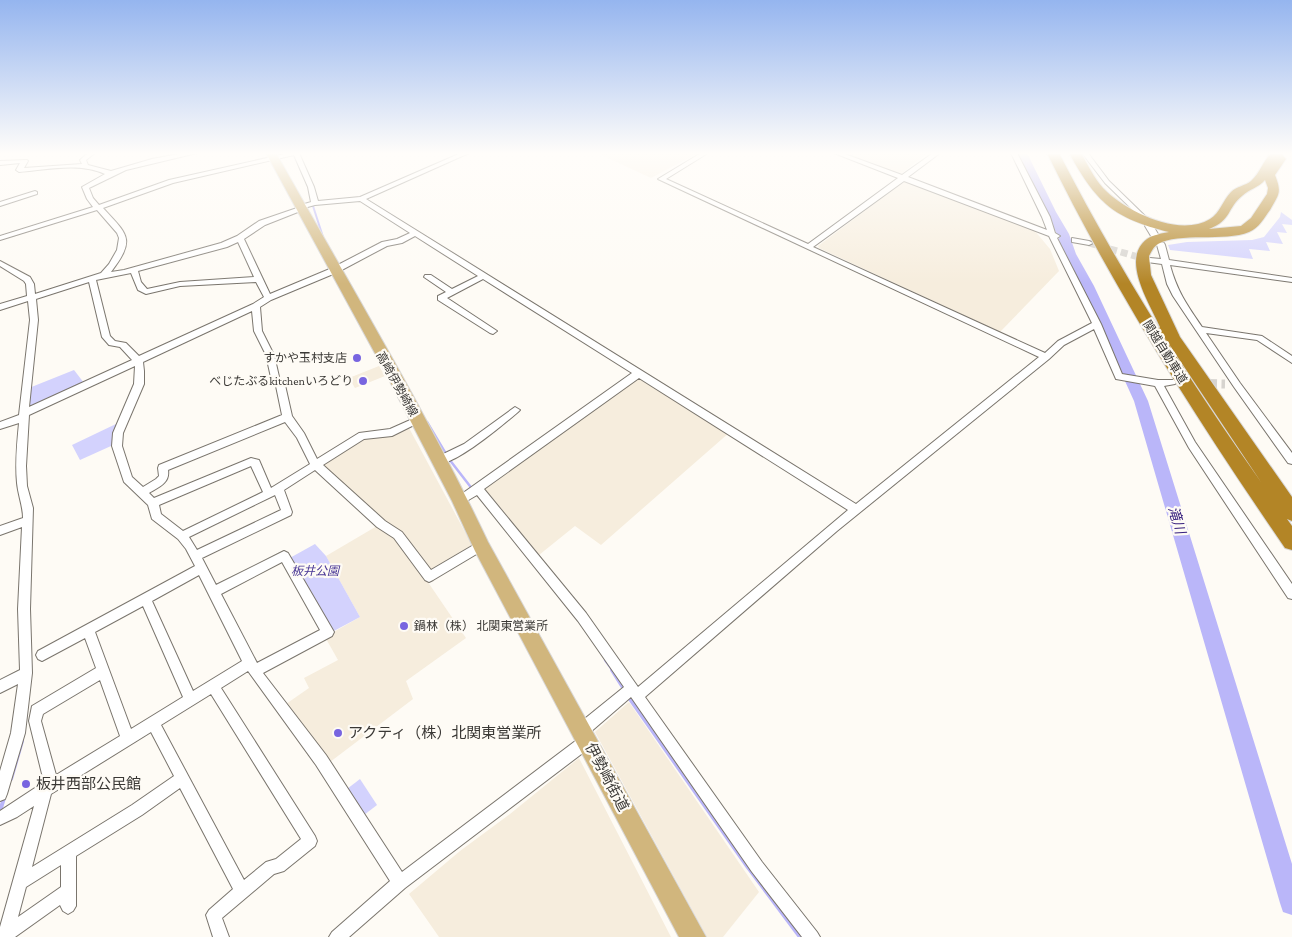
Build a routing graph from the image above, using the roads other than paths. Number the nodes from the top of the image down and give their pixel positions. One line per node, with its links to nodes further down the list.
1 (23, 197): 19 (street)
2 (89, 197): 20 (street)
3 (126, 197): 20 (street)
4 (295, 197): 21 (main road, 高崎伊勢崎線)
5 (313, 197): 18 (street)
6 (366, 197): 17 (street)
7 (701, 197): 32 (street)
8 (877, 197): 32 (street)
9 (952, 197): 26 (street)
10 (1036, 197): 26 (street)
11 (1075, 197): 79 (highway, 関越自動車道)
12 (1089, 197): 52 (highway, 関越自動車道)
13 (1106, 197): 15 (highway)
14 (1122, 197): 22 (street)
15 (1234, 197)
16 (1271, 197): 52 (highway)
17 (361, 199): 18 (street); 24 (street)
18 (315, 203): 21 (street)
19 (0, 204)
20 (97, 207): 27 (street); 38 (street)
21 (301, 208): 28 (street); 37 (main road, 高崎伊勢崎線)
22 (1143, 217)
23 (1149, 226): 25 (street)
24 (416, 233): 37 (street); 39 (street)
25 (1154, 234)
26 (1054, 236): 49 (street)
27 (0, 238)
28 (240, 238): 36 (street); 42 (street)
29 (1075, 240): 30 (street)
30 (1089, 243)
31 (1161, 244): 34 (street)
32 (808, 247): 53 (street)
33 (1150, 260): 34 (street)
34 (1167, 263): 43 (street); 50 (street)
35 (2, 267): 45 (street)
36 (134, 270): 38 (street); 42 (street)
37 (335, 270): 46 (street); 64 (main road, 高崎伊勢崎線)
38 (104, 275): 41 (street)
39 (483, 276): 44 (street); 56 (street)
40 (428, 277): 44 (street)
41 (92, 279): 45 (street); 54 (street)
42 (259, 279): 46 (street)
43 (1292, 280)
44 (451, 292): 51 (street)
45 (32, 296): 48 (street); 62 (street)
46 (268, 298): 47 (street)
47 (256, 306): 54 (street); 63 (street)
48 (0, 307)
49 (1097, 324): 53 (street); 58 (street)
50 (1199, 329): 55 (street); 60 (street)
51 (493, 330)
52 (1174, 340): 75 (highway, 関越自動車道)
53 (1046, 357): 74 (street)
54 (138, 360): 62 (street); 71 (street)
55 (1292, 360)
56 (639, 373): 69 (street); 74 (street)
57 (1172, 382): 58 (street)
58 (1158, 383): 84 (street)
59 (1225, 384): 60 (street)
60 (1237, 385): 66 (street)
61 (515, 410): 67 (street)
62 (24, 415): 65 (street); 76 (street)
63 (286, 417): 68 (street); 71 (street)
64 (417, 420): 67 (main road, 高崎伊勢崎線); 68 (street)
65 (0, 426)
66 (1292, 460)
67 (439, 461): 72 (main road, 高崎伊勢崎線)
68 (315, 464): 70 (street); 80 (street)
69 (478, 489): 72 (street); 94 (street)
70 (274, 491): 73 (street); 78 (street); 81 (street)
71 (143, 492): 73 (street)
72 (460, 501): 80 (main road, 高崎伊勢崎線)
73 (153, 503): 78 (street)
74 (857, 510): 94 (street)
75 (1292, 513)
76 (27, 521): 77 (street); 91 (street)
77 (0, 531)
78 (182, 536): 81 (street)
79 (1292, 542)
80 (481, 546): 86 (main road, 高崎伊勢崎線)
81 (195, 556): 82 (street)
82 (201, 568): 83 (street); 85 (street)
83 (214, 592): 89 (street); 89 (street)
84 (1292, 594)
85 (145, 598): 87 (street); 95 (street)
86 (521, 617): 97 (main road, 伊勢崎街道)
87 (88, 630): 88 (street); 90 (street)
88 (42, 655)
89 (252, 667): 92 (street); 105 (street)
90 (103, 671): 98 (street); 100 (street)
91 (26, 673): 93 (street); 101 (street)
92 (213, 686): 95 (street); 106 (street)
93 (0, 687)
94 (634, 692): 97 (street); 111 (street)
95 (191, 700): 96 (street)
96 (153, 723): 98 (street); 99 (street)
97 (584, 735): 105 (street); 110 (main road, 伊勢崎街道)
98 (128, 738): 100 (street)
99 (182, 779): 103 (street); 106 (street)
100 (48, 788): 102 (street); 104 (street)
101 (0, 794)
102 (0, 818)
103 (69, 852): 104 (street); 107 (street)
104 (20, 882): 107 (street)
105 (400, 883): 109 (street)
106 (243, 892): 108 (street)
107 (5, 936)
108 (222, 937)
109 (337, 937)
110 (693, 937)
111 (812, 937)

